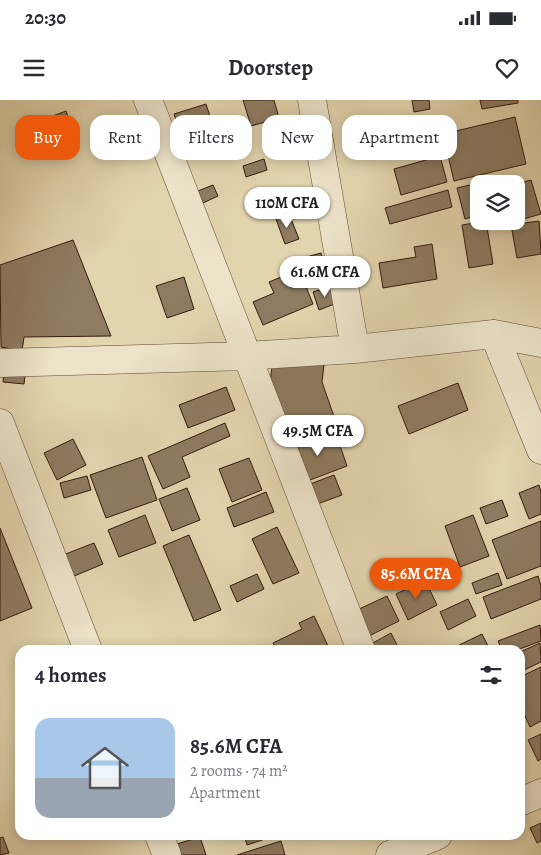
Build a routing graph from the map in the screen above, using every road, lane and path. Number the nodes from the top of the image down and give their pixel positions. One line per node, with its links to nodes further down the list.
1 (148, 100): 6 (street)
2 (312, 100): 5 (street)
3 (494, 334): 4 (street); 5 (street); 9 (street)
4 (540, 342)
5 (355, 349): 6 (street)
6 (247, 356): 7 (street); 11 (street)
7 (0, 363)
8 (0, 423): 10 (street)
9 (541, 450)
10 (86, 645)
11 (358, 645)
12 (541, 793): 13 (street)
13 (525, 800)
14 (161, 840): 16 (street)
15 (436, 841): 17 (street)
16 (167, 855)
17 (390, 855)

